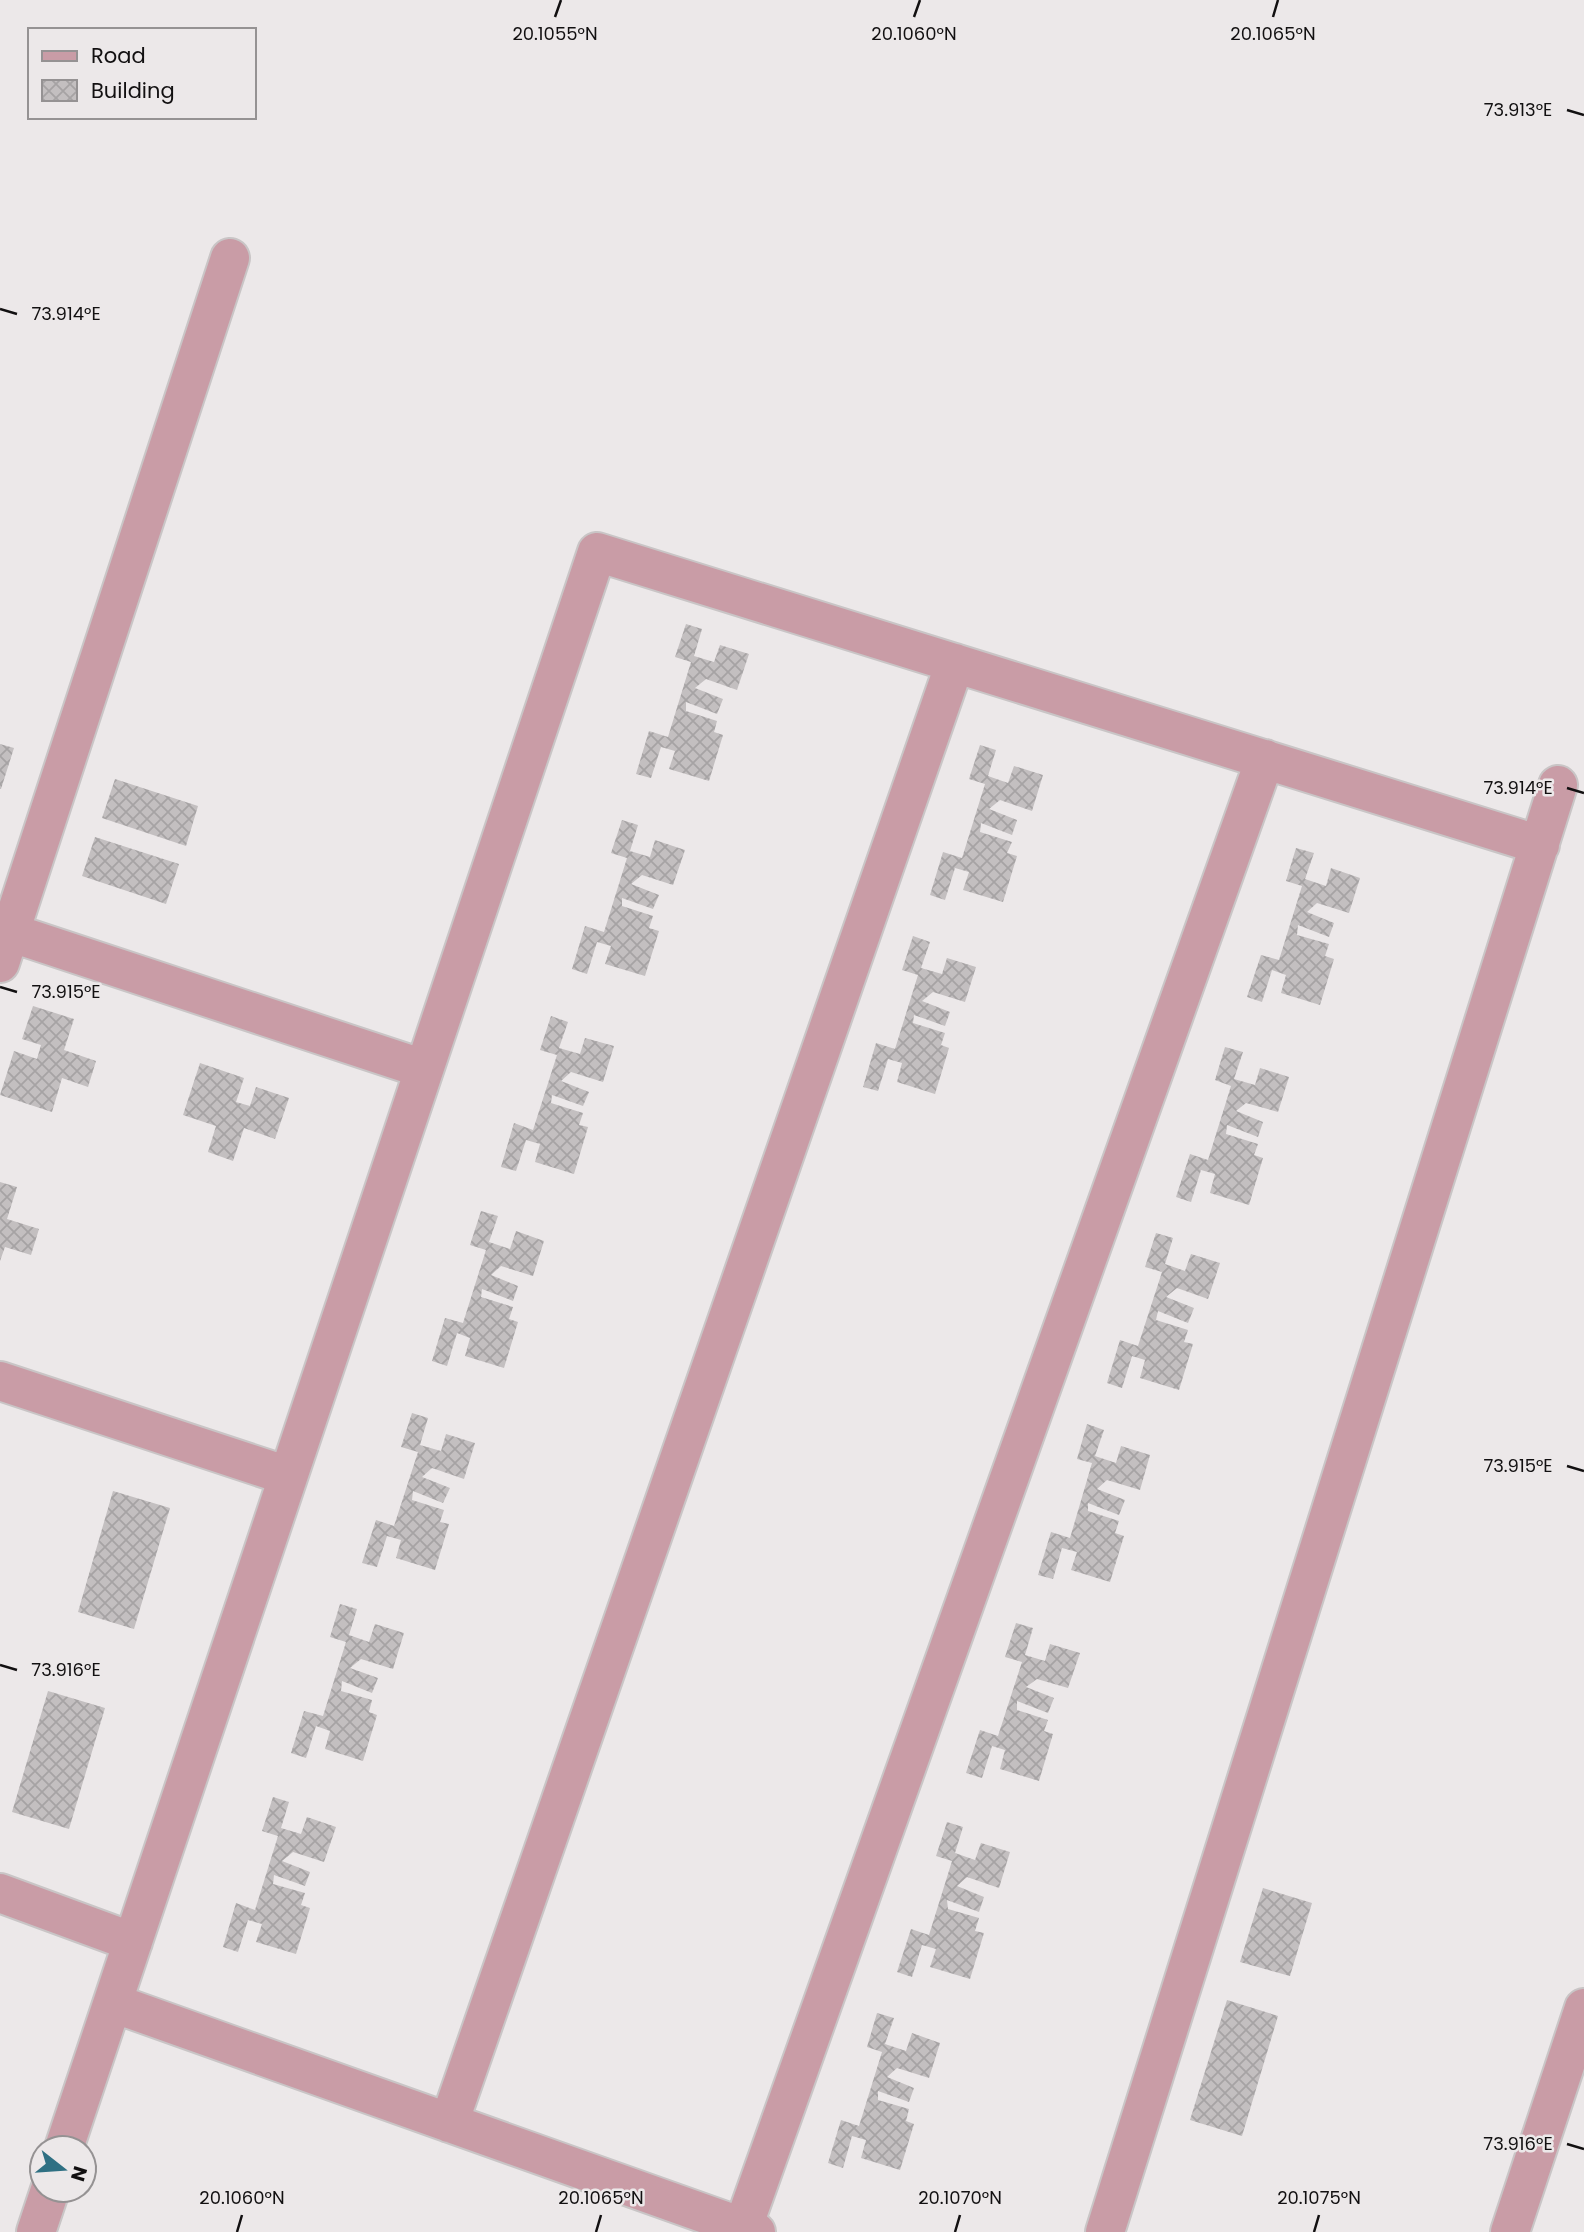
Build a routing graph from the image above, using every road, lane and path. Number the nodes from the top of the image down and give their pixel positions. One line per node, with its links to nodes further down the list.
1 (230, 258): 6 (street)
2 (955, 663): 3 (street); 7 (street); 15 (street)
3 (1265, 759): 5 (street); 18 (street)
4 (1558, 785): 5 (street)
5 (1540, 845): 20 (street)
6 (3, 941): 7 (street)
7 (424, 1069): 9 (street)
8 (0, 1381): 9 (street)
9 (288, 1476): 11 (street)
10 (0, 1893): 11 (street)
11 (133, 1942): 12 (street)
12 (113, 2003): 15 (street); 16 (street)
13 (1584, 2008): 14 (street)
14 (1577, 2052): 21 (street)
15 (449, 2123): 18 (street)
16 (69, 2134)
17 (45, 2204): 19 (street)
18 (749, 2230)
19 (36, 2232)
20 (1105, 2232)
21 (1510, 2232)

